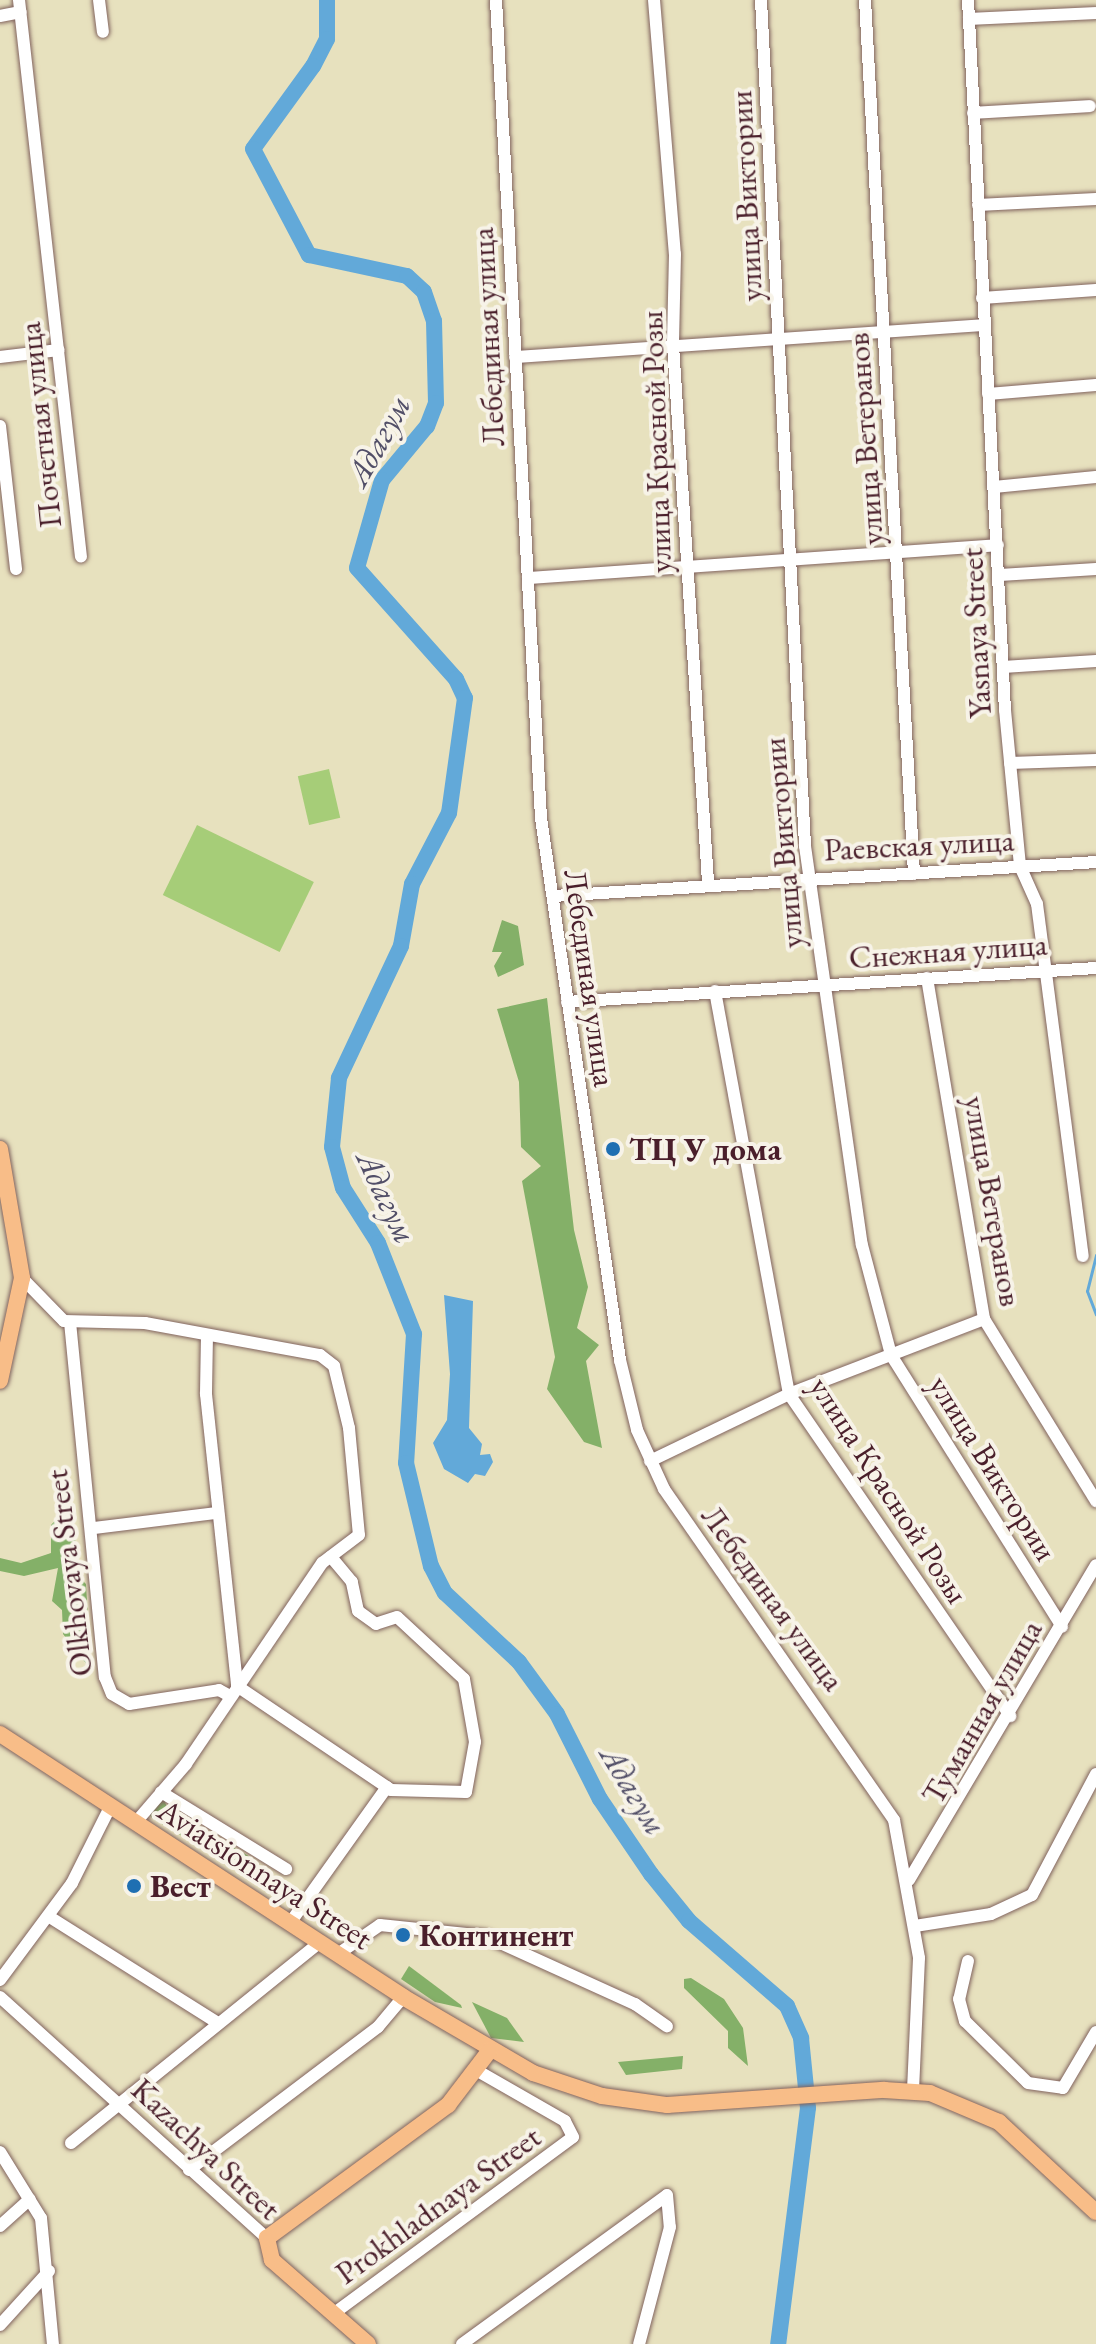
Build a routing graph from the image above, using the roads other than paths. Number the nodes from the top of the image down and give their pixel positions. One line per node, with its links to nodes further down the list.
1 (99, 0): 11 (street)
2 (496, 0): 24 (street, Лебединая улица)
3 (654, 0): 21 (street, улица Красной Розы)
4 (761, 0): 20 (street, улица Виктории)
5 (865, 0): 19 (street, улица Ветеранов)
6 (968, 0): 10 (street, Yasnaya Street)
7 (20, 6): 9 (street); 22 (street, Почетная улица)
8 (1096, 13): 10 (street)
9 (0, 16)
10 (969, 19): 13 (street, Yasnaya Street)
11 (103, 32)
12 (1090, 106): 13 (street)
13 (973, 113): 15 (street, Yasnaya Street)
14 (1096, 199): 15 (street)
15 (978, 205): 17 (street, Yasnaya Street)
16 (1096, 290): 17 (street)
17 (982, 298): 18 (street, Yasnaya Street)
18 (984, 325): 19 (street); 26 (street, Yasnaya Street)
19 (884, 335): 20 (street); 31 (street, улица Ветеранов)
20 (780, 338): 21 (street); 32 (street, улица Виктории)
21 (673, 345): 24 (street); 34 (street, улица Красной Розы)
22 (59, 350): 23 (street); 33 (street, Почетная улица)
23 (0, 357)
24 (515, 357): 38 (street, Лебединая улица)
25 (1096, 385): 26 (street)
26 (988, 394): 29 (street, Yasnaya Street)
27 (0, 426): 35 (street)
28 (1096, 477): 29 (street)
29 (994, 487): 30 (street, Yasnaya Street)
30 (998, 545): 31 (street); 37 (street, Yasnaya Street)
31 (898, 549): 32 (street); 45 (street, улица Ветеранов)
32 (792, 555): 34 (street); 46 (street, улица Виктории)
33 (81, 557)
34 (686, 563): 38 (street); 47 (street, улица Красной Розы)
35 (16, 569)
36 (1096, 569): 37 (street)
37 (1000, 575): 40 (street, Yasnaya Street)
38 (528, 578): 48 (street, Лебединая улица)
39 (1096, 661): 40 (street)
40 (1003, 667): 42 (street, Yasnaya Street)
41 (1096, 760): 42 (street)
42 (1010, 763): 44 (street, Yasnaya Street)
43 (1096, 862): 44 (street, Раевская улица)
44 (1020, 866): 45 (street, Раевская улица); 50 (street, Yasnaya Street)
45 (914, 874): 46 (street, Раевская улица)
46 (809, 876): 47 (street, Раевская улица); 52 (street, улица Виктории)
47 (708, 882): 48 (street, Раевская улица)
48 (553, 896): 54 (street, Лебединая улица)
49 (1096, 968): 50 (street, Снежная улица)
50 (1045, 970): 51 (street, Снежная улица); 56 (street, Yasnaya Street)
51 (927, 978): 52 (street, Снежная улица); 58 (street, улица Ветеранов)
52 (823, 989): 53 (street, Снежная улица); 61 (street, улица Виктории)
53 (715, 991): 54 (street, Снежная улица); 63 (street, улица Красной Розы)
54 (567, 1002): 64 (street, Лебединая улица)
55 (0, 1149): 57 (main road)
56 (1083, 1256)
57 (22, 1278): 59 (street); 62 (main road)
58 (984, 1319): 61 (street); 65 (street, улица Ветеранов)
59 (70, 1322): 60 (street); 67 (street, Olkhovaya Street)
60 (207, 1335): 66 (street); 68 (street)
61 (891, 1355): 63 (street); 70 (street, улица Виктории)
62 (0, 1381)
63 (789, 1394): 64 (street); 72 (street, улица Красной Розы)
64 (650, 1461): 80 (street, Лебединая улица)
65 (1096, 1501)
66 (217, 1513): 67 (street); 71 (street)
67 (94, 1528): 71 (street, Olkhovaya Street)
68 (331, 1557): 71 (street); 75 (street)
69 (1096, 1565): 70 (street, Туманная улица)
70 (1062, 1627): 72 (street, Туманная улица)
71 (233, 1691): 75 (street); 76 (street)
72 (1010, 1716): 80 (street, Туманная улица)
73 (0, 1734): 77 (main road, Aviatsionnaya Street)
74 (1096, 1774): 83 (street)
75 (387, 1787): 82 (street)
76 (161, 1792): 78 (street); 79 (street)
77 (110, 1807): 78 (main road, Aviatsionnaya Street); 81 (street)
78 (135, 1823): 82 (main road, Aviatsionnaya Street)
79 (286, 1869)
80 (909, 1880): 83 (street, Лебединая улица)
81 (48, 1916): 87 (street); 90 (street)
82 (290, 1923): 84 (main road, Aviatsionnaya Street)
83 (915, 1926): 95 (street, Лебединая улица)
84 (320, 1942): 85 (main road, Aviatsionnaya Street); 90 (street)
85 (338, 1954): 89 (main road, Aviatsionnaya Street); 91 (street)
86 (968, 1961): 92 (street)
87 (0, 1980)
88 (0, 1997): 96 (street, Kazachya Street)
89 (403, 1997): 93 (main road, Aviatsionnaya Street); 99 (street)
90 (218, 2023): 96 (street)
91 (667, 2026)
92 (1096, 2032)
93 (490, 2050): 94 (main road); 95 (main road, Aviatsionnaya Street)
94 (476, 2070): 103 (main road); 105 (street, Prokhladnaya Street)
95 (913, 2091): 101 (main road, Aviatsionnaya Street)
96 (116, 2102): 97 (street); 99 (street, Kazachya Street)
97 (71, 2143)
98 (0, 2152): 100 (street)
99 (189, 2170): 103 (street, Kazachya Street)
100 (30, 2199): 102 (street); 104 (street)
101 (1096, 2212)
102 (0, 2226)
103 (267, 2238): 105 (main road, Kazachya Street)
104 (49, 2271): 106 (street); 108 (street)
105 (333, 2314): 109 (main road, Kazachya Street)
106 (0, 2325)
107 (637, 2343): 110 (street)
108 (53, 2344)
109 (368, 2344)
110 (462, 2344)

